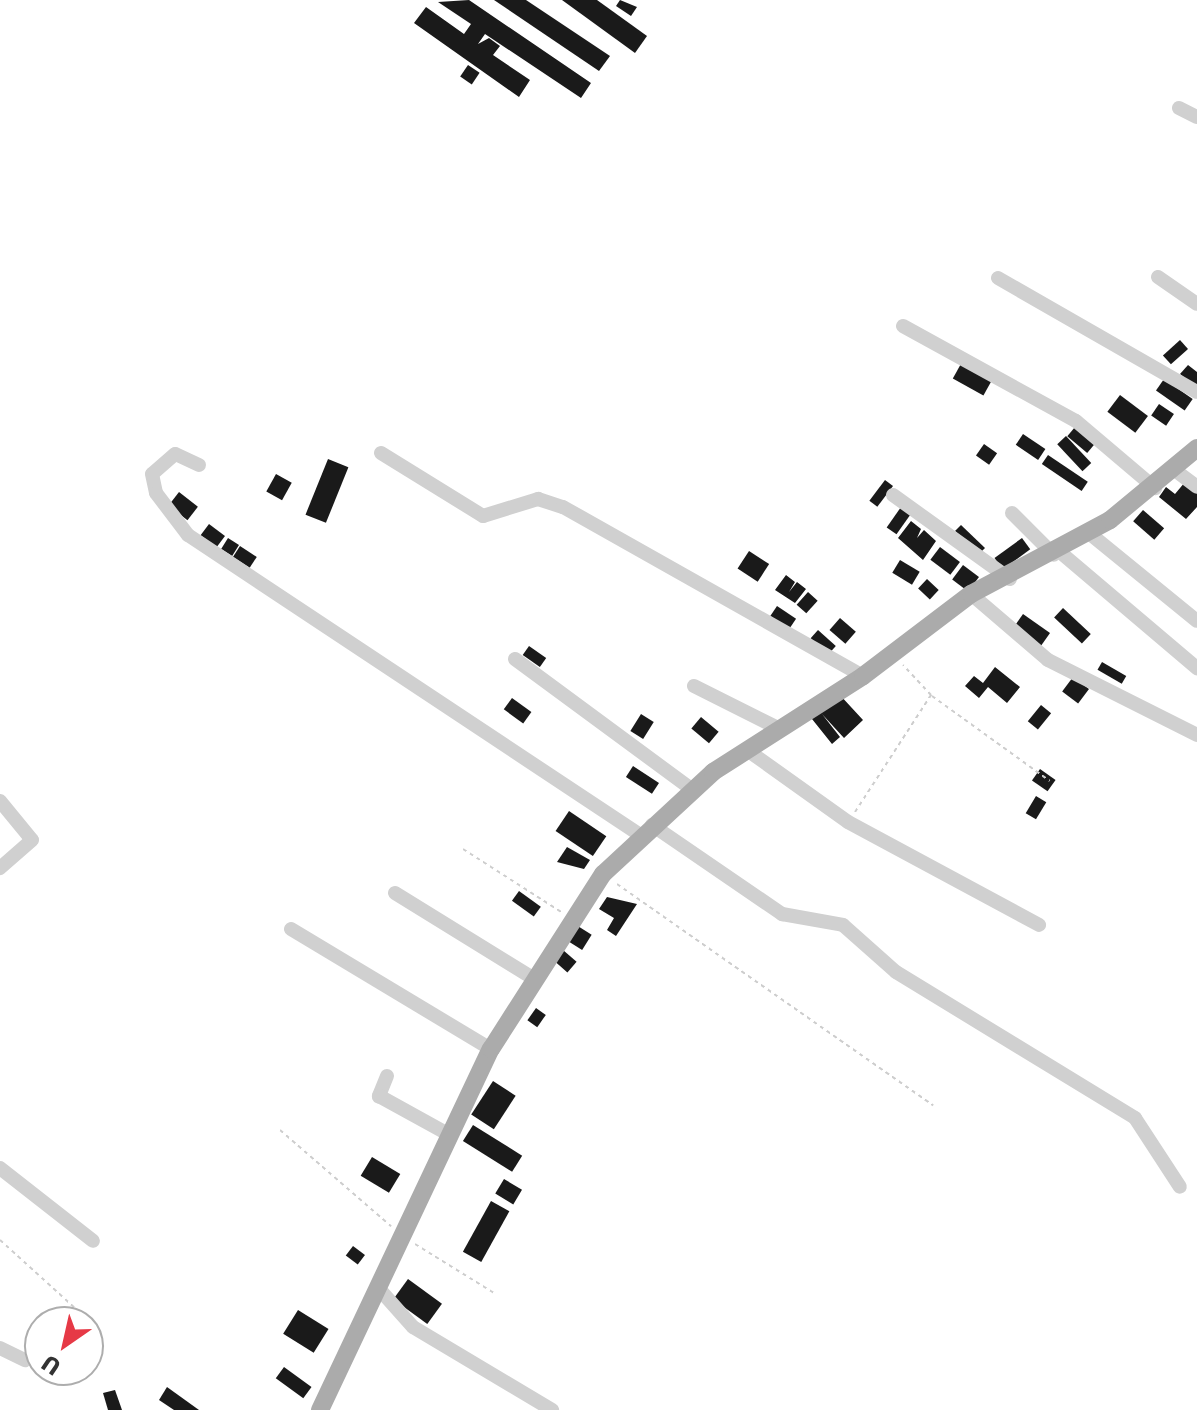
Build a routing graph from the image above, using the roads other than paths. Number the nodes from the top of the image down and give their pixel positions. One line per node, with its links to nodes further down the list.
1 (1179, 108): 2 (street)
2 (1197, 117)
3 (1158, 277): 5 (street)
4 (998, 278): 7 (street)
5 (1197, 304)
6 (903, 326): 13 (street)
7 (1197, 392)
8 (1197, 448): 11 (main road)
9 (381, 453): 23 (street)
10 (199, 465): 30 (street)
11 (1176, 471): 12 (street); 13 (main road)
12 (1197, 487)
13 (1155, 488): 16 (main road)
14 (893, 495): 18 (street)
15 (1012, 513): 17 (street)
16 (1089, 533): 17 (main road); 20 (street)
17 (1057, 553): 18 (main road); 22 (street)
18 (1010, 579): 19 (main road)
19 (971, 594): 23 (main road); 26 (street)
20 (1197, 621)
21 (515, 659): 28 (street)
22 (1197, 668)
23 (863, 676): 25 (main road)
24 (694, 686): 25 (street)
25 (782, 730): 27 (main road)
26 (1197, 735)
27 (750, 752): 28 (main road); 33 (street)
28 (693, 790): 30 (main road)
29 (0, 801): 31 (street)
30 (646, 830): 35 (main road); 40 (street)
31 (0, 868)
32 (395, 893): 35 (street)
33 (1039, 925)
34 (291, 929): 36 (street)
35 (531, 977): 36 (main road)
36 (491, 1049): 38 (main road)
37 (387, 1076): 38 (street)
38 (450, 1135): 42 (main road)
39 (0, 1168): 41 (street)
40 (1180, 1187)
41 (93, 1241)
42 (381, 1291): 45 (main road); 46 (street)
43 (0, 1348): 44 (street)
44 (24, 1360)
45 (320, 1410)
46 (552, 1410)

